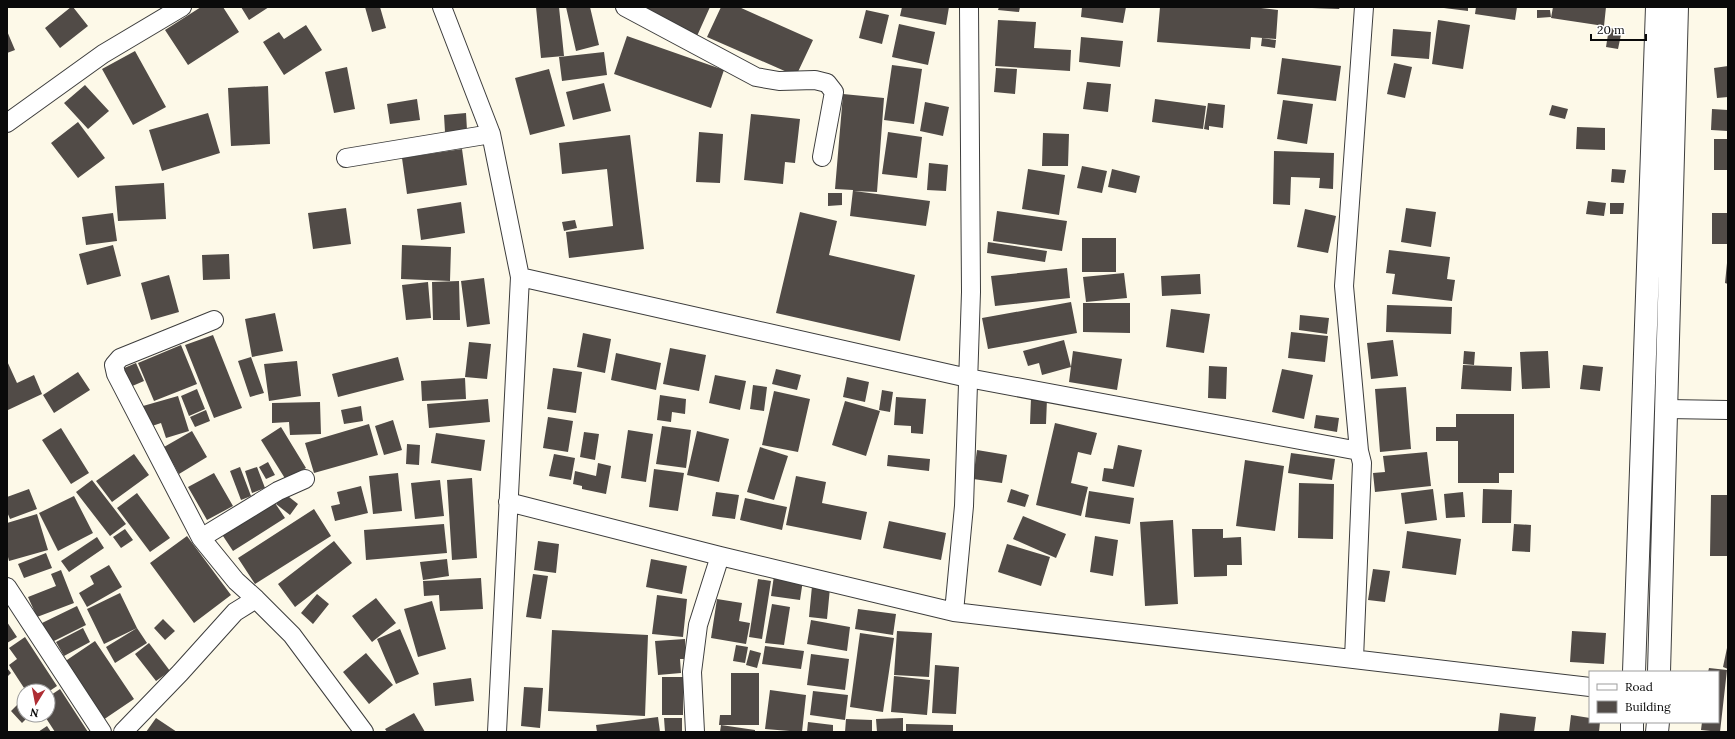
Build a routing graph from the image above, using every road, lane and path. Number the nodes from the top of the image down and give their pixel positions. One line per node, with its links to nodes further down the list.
1 (182, 7): 8 (street)
2 (442, 7): 9 (street)
3 (625, 7): 10 (street)
4 (969, 7): 14 (street)
5 (1364, 7): 17 (street)
6 (1657, 7): 26 (street)
7 (1677, 7): 15 (street)
8 (7, 123)
9 (491, 134): 11 (street); 12 (street)
10 (822, 157)
11 (346, 158)
12 (520, 276): 14 (street); 19 (street)
13 (214, 320): 20 (street)
14 (968, 378): 17 (street); 24 (street)
15 (1667, 409): 16 (street); 27 (street)
16 (1728, 410)
17 (1359, 451): 25 (street)
18 (305, 479): 20 (street)
19 (508, 502): 21 (street); 32 (street)
20 (201, 538): 23 (street)
21 (720, 556): 24 (street); 33 (street)
22 (7, 587): 29 (street)
23 (256, 600): 30 (street); 31 (street)
24 (954, 612): 25 (street)
25 (1354, 659): 28 (street)
26 (1634, 671)
27 (1659, 671)
28 (1589, 687)
29 (102, 732)
30 (123, 732)
31 (364, 732)
32 (497, 732)
33 (695, 732)

